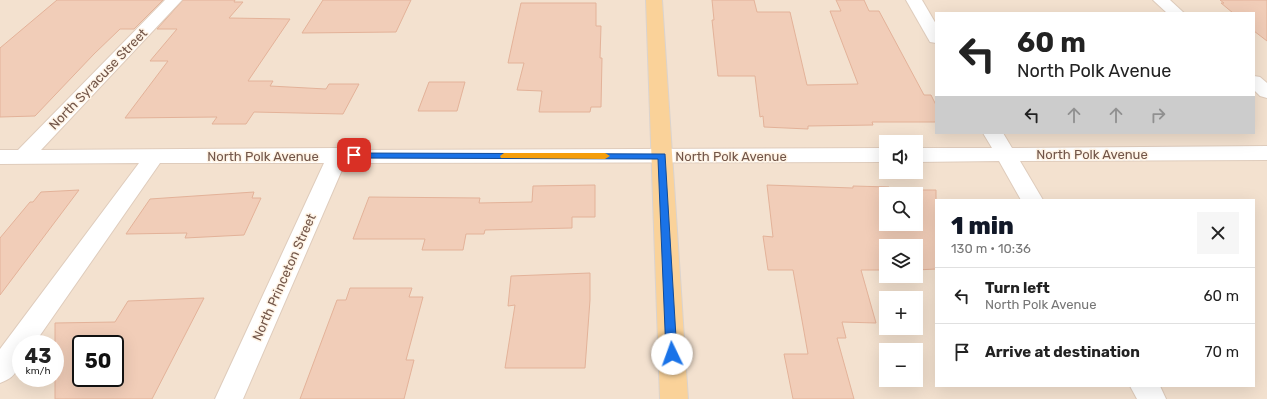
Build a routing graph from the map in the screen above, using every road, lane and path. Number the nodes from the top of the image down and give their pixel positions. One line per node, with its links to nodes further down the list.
1 (174, 0): 18 (street, North Syracuse Street)
2 (654, 0): 16 (main road)
3 (914, 0): 6 (street)
4 (1161, 0): 5 (street)
5 (1175, 12)
6 (935, 36)
7 (1255, 82): 8 (street)
8 (1267, 92)
9 (994, 134): 14 (street)
10 (1267, 153): 14 (street, North Polk Avenue)
11 (338, 155): 15 (street, North Polk Avenue); 16 (street, North Polk Avenue); 22 (street, North Princeton Street)
12 (879, 155): 16 (street, North Polk Avenue)
13 (923, 155): 14 (street, North Polk Avenue)
14 (1005, 155): 19 (street)
15 (155, 156): 18 (street, North Polk Avenue); 20 (street)
16 (662, 156): 23 (main road)
17 (0, 157): 18 (street, North Polk Avenue)
18 (23, 157)
19 (1031, 199)
20 (0, 371)
21 (1145, 387): 24 (street)
22 (229, 399)
23 (674, 399)
24 (1152, 399)

